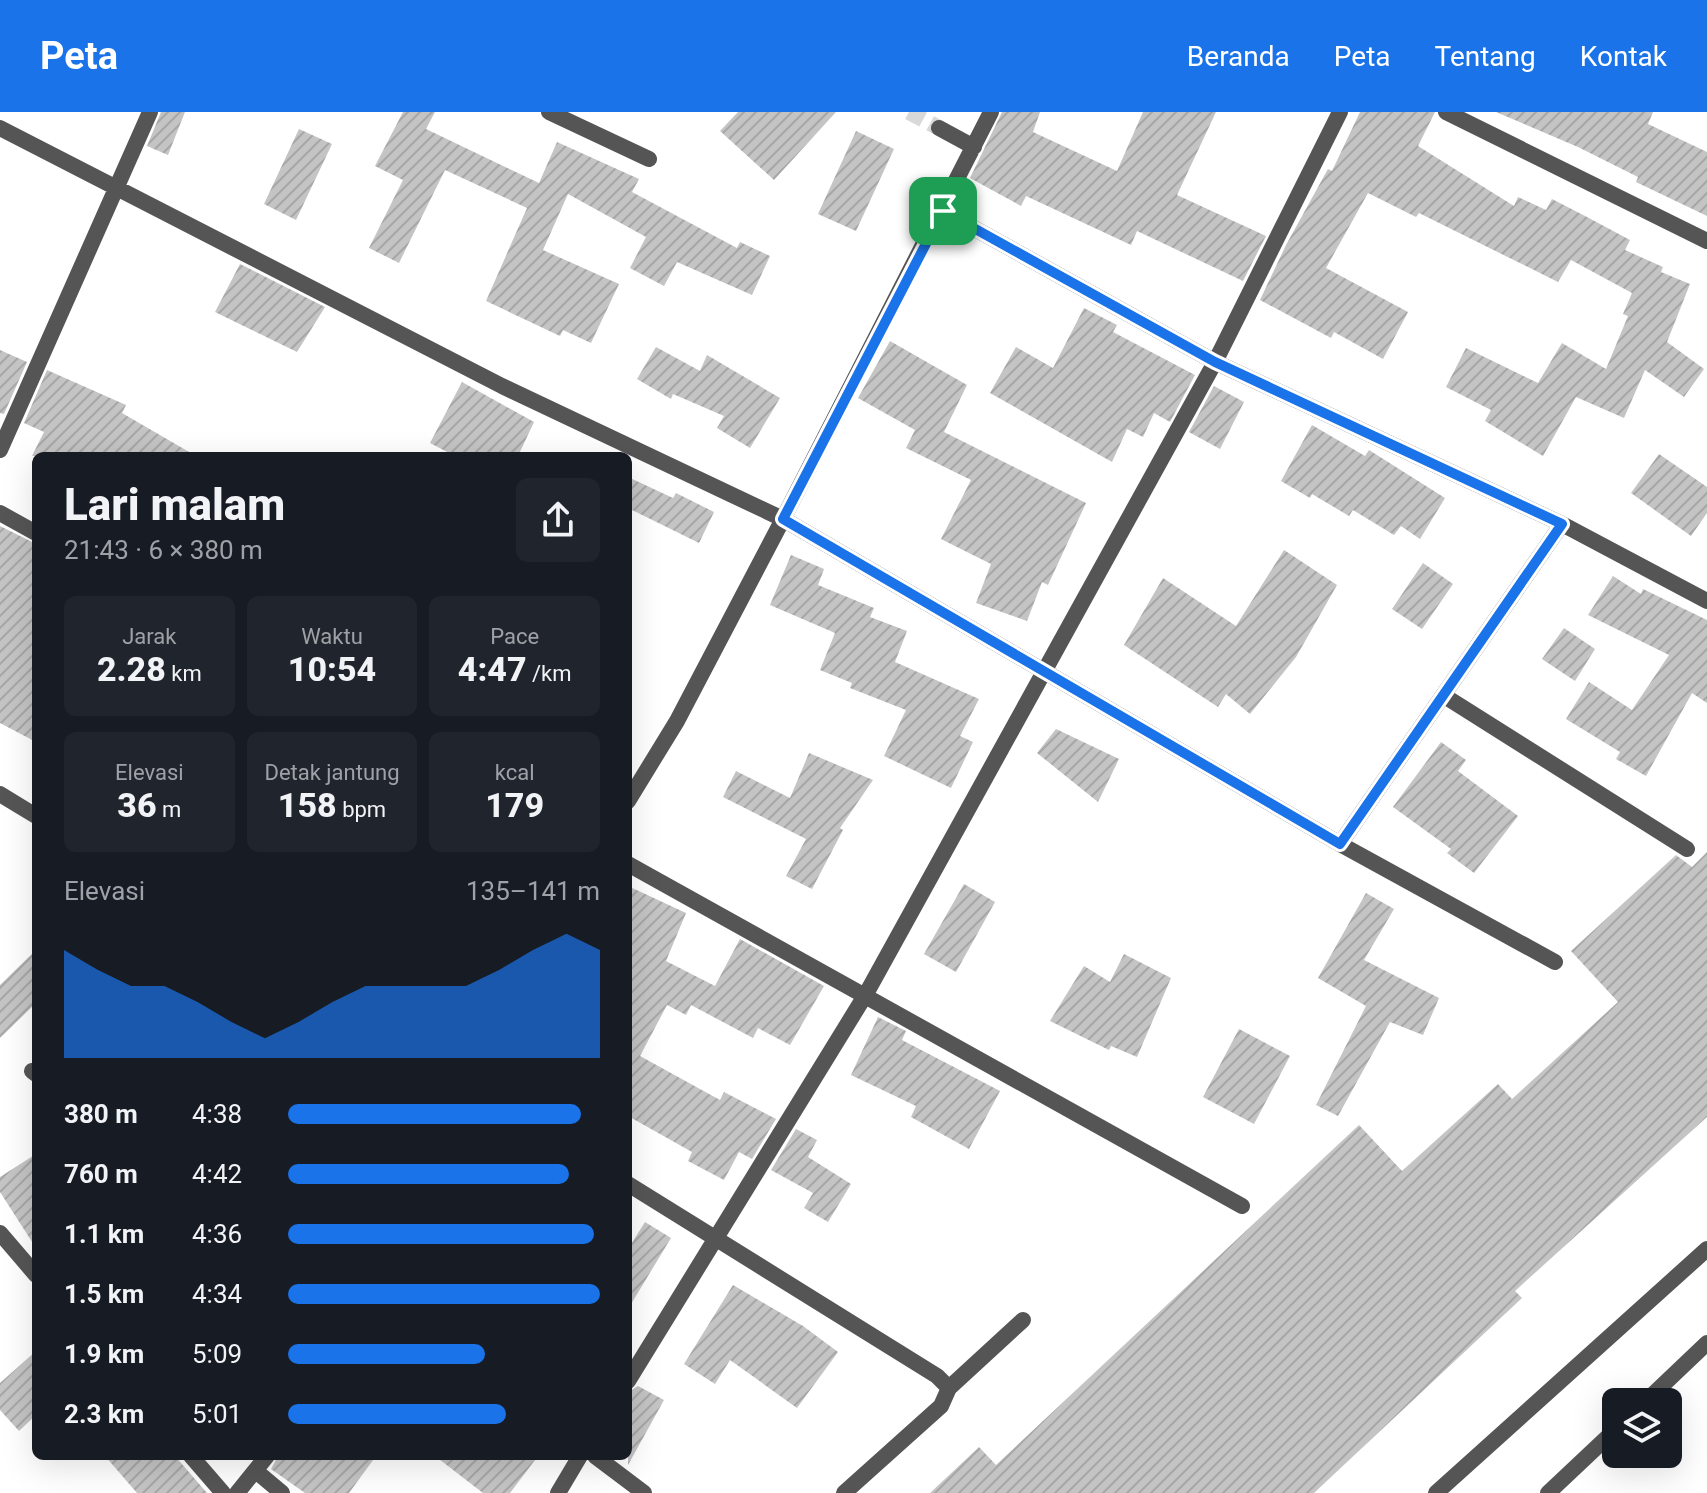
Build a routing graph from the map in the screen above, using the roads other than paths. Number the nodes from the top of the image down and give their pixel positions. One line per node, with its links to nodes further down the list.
1 (150, 112): 10 (street)
2 (549, 112): 9 (street)
3 (991, 112): 8 (street)
4 (1340, 112): 13 (street)
5 (1446, 112): 12 (street)
6 (0, 128): 10 (street)
7 (939, 128): 8 (street)
8 (974, 147): 11 (street)
9 (649, 159)
10 (119, 186): 14 (street); 16 (street)
11 (943, 211): 13 (street); 16 (street)
12 (1707, 241)
13 (1215, 362): 17 (street); 20 (street)
14 (0, 450)
15 (0, 513): 18 (street)
16 (783, 519): 20 (street); 23 (street)
17 (1562, 524): 19 (street); 21 (street)
18 (32, 531)
19 (1707, 601)
20 (1044, 671): 25 (street); 29 (street)
21 (1446, 697): 25 (street); 26 (street)
22 (0, 794): 24 (street)
23 (632, 794)
24 (32, 814)
25 (1340, 844): 28 (street)
26 (1687, 849)
27 (632, 866): 29 (street)
28 (1555, 962)
29 (866, 994): 31 (street); 33 (street)
30 (632, 1186): 33 (street)
31 (1242, 1206)
32 (0, 1233): 35 (street)
33 (718, 1239): 38 (street); 39 (street)
34 (1707, 1249): 53 (street)
35 (32, 1270)
36 (1023, 1320): 39 (street)
37 (1707, 1343): 40 (street)
38 (632, 1375)
39 (949, 1388): 52 (street)
40 (1660, 1388)
41 (1602, 1442): 54 (street)
42 (194, 1460): 47 (street)
43 (264, 1460): 46 (street)
44 (578, 1460): 50 (street)
45 (600, 1460): 51 (street)
46 (257, 1472): 48 (street); 49 (street)
47 (223, 1493)
48 (237, 1493)
49 (282, 1493)
50 (558, 1493)
51 (644, 1493)
52 (844, 1493)
53 (1436, 1493)
54 (1548, 1493)

